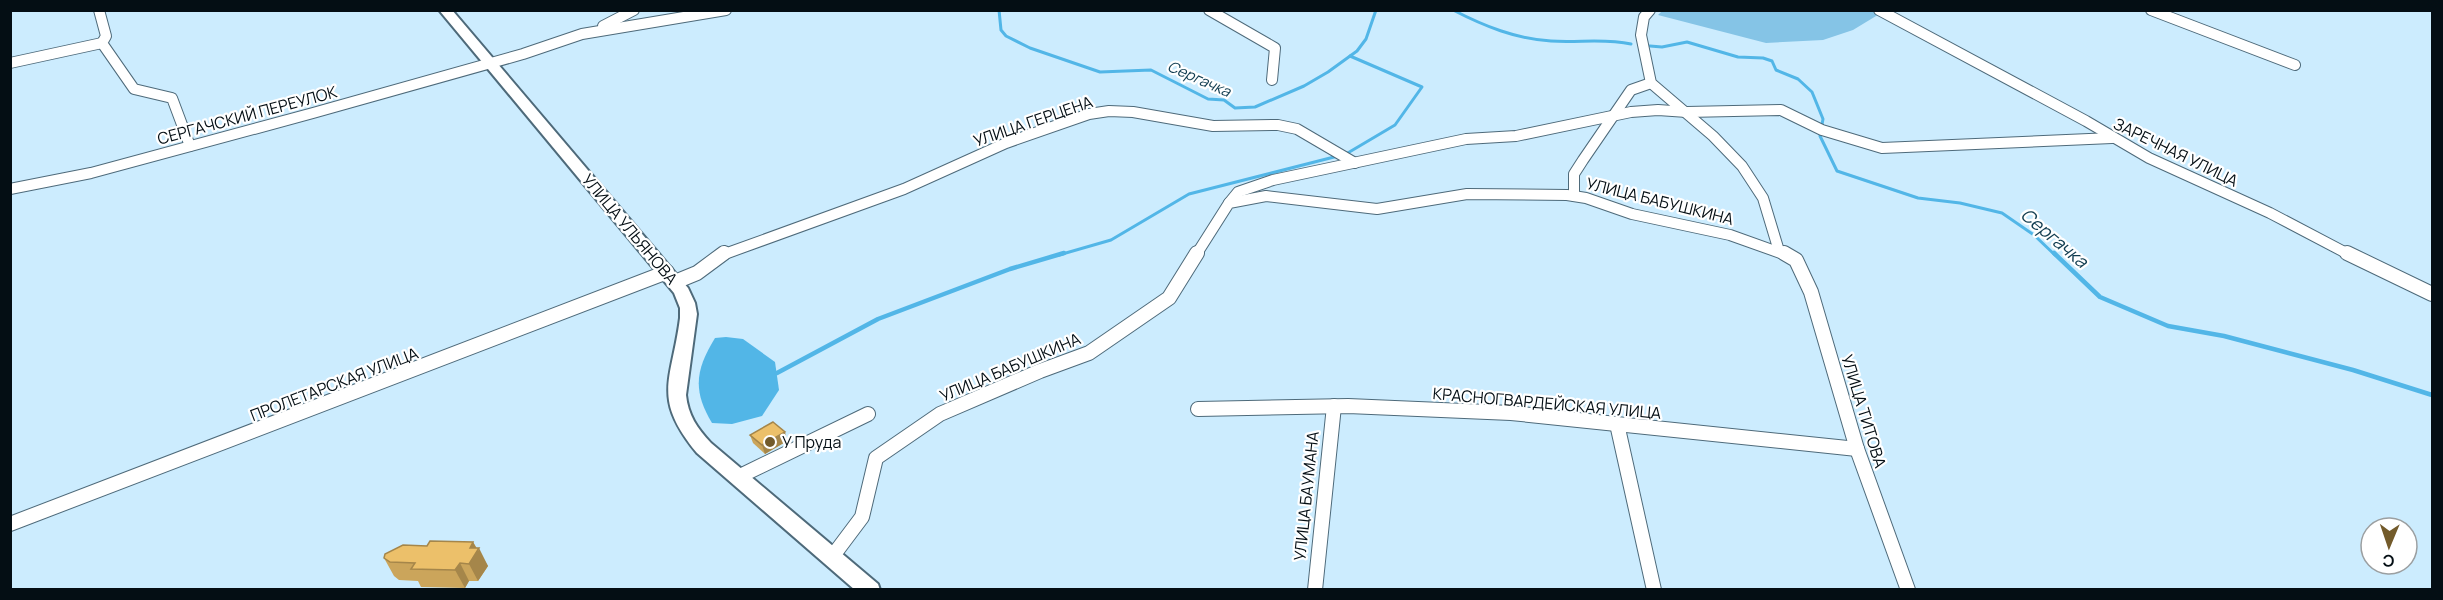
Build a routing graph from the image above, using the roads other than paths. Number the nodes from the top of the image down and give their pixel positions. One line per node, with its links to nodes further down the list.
1 (99, 10): 10 (street)
2 (445, 10): 12 (main road, УЛИЦА УЛЬЯНОВА)
3 (634, 10): 9 (street)
4 (726, 10): 9 (street)
5 (1209, 10): 14 (street)
6 (1650, 10): 15 (street)
7 (1879, 10): 18 (street, ЗАРЕЧНАЯ УЛИЦА)
8 (2151, 10): 13 (street)
9 (582, 34): 12 (street, СЕРГАЧСКИЙ ПЕРЕУЛОК)
10 (102, 43): 11 (street); 19 (street)
11 (10, 63)
12 (490, 64): 19 (street, СЕРГАЧСКИЙ ПЕРЕУЛОК); 25 (main road, УЛИЦА УЛЬЯНОВА)
13 (2295, 65)
14 (1272, 80)
15 (1651, 84): 16 (street); 17 (street)
16 (1687, 112): 17 (street); 18 (street); 24 (street)
17 (1613, 117): 20 (street); 22 (street)
18 (2112, 138): 26 (street, ЗАРЕЧНАЯ УЛИЦА)
19 (190, 146): 21 (street, СЕРГАЧСКИЙ ПЕРЕУЛОК)
20 (1355, 163): 23 (street); 25 (street, УЛИЦА ГЕРЦЕНА)
21 (10, 189)
22 (1575, 196): 23 (street, УЛИЦА БАБУШКИНА); 24 (street, УЛИЦА БАБУШКИНА)
23 (1229, 203): 34 (street, УЛИЦА БАБУШКИНА)
24 (1779, 251): 31 (street, УЛИЦА ТИТОВА)
25 (671, 277): 32 (main road, УЛИЦА УЛЬЯНОВА); 33 (street, ПРОЛЕТАРСКАЯ УЛИЦА)
26 (2433, 294)
27 (1334, 406): 28 (street, КРАСНОГВАРДЕЙСКАЯ УЛИЦА); 30 (street, КРАСНОГВАРДЕЙСКАЯ УЛИЦА); 36 (street, УЛИЦА БАУМАНА)
28 (1198, 409)
29 (868, 414): 32 (street)
30 (1617, 424): 31 (street, КРАСНОГВАРДЕЙСКАЯ УЛИЦА); 37 (street)
31 (1857, 449): 38 (street, УЛИЦА ТИТОВА)
32 (738, 477): 34 (main road, УЛИЦА УЛЬЯНОВА)
33 (10, 524)
34 (832, 557): 35 (main road, УЛИЦА УЛЬЯНОВА)
35 (870, 590)
36 (1315, 590)
37 (1654, 590)
38 (1908, 590)

